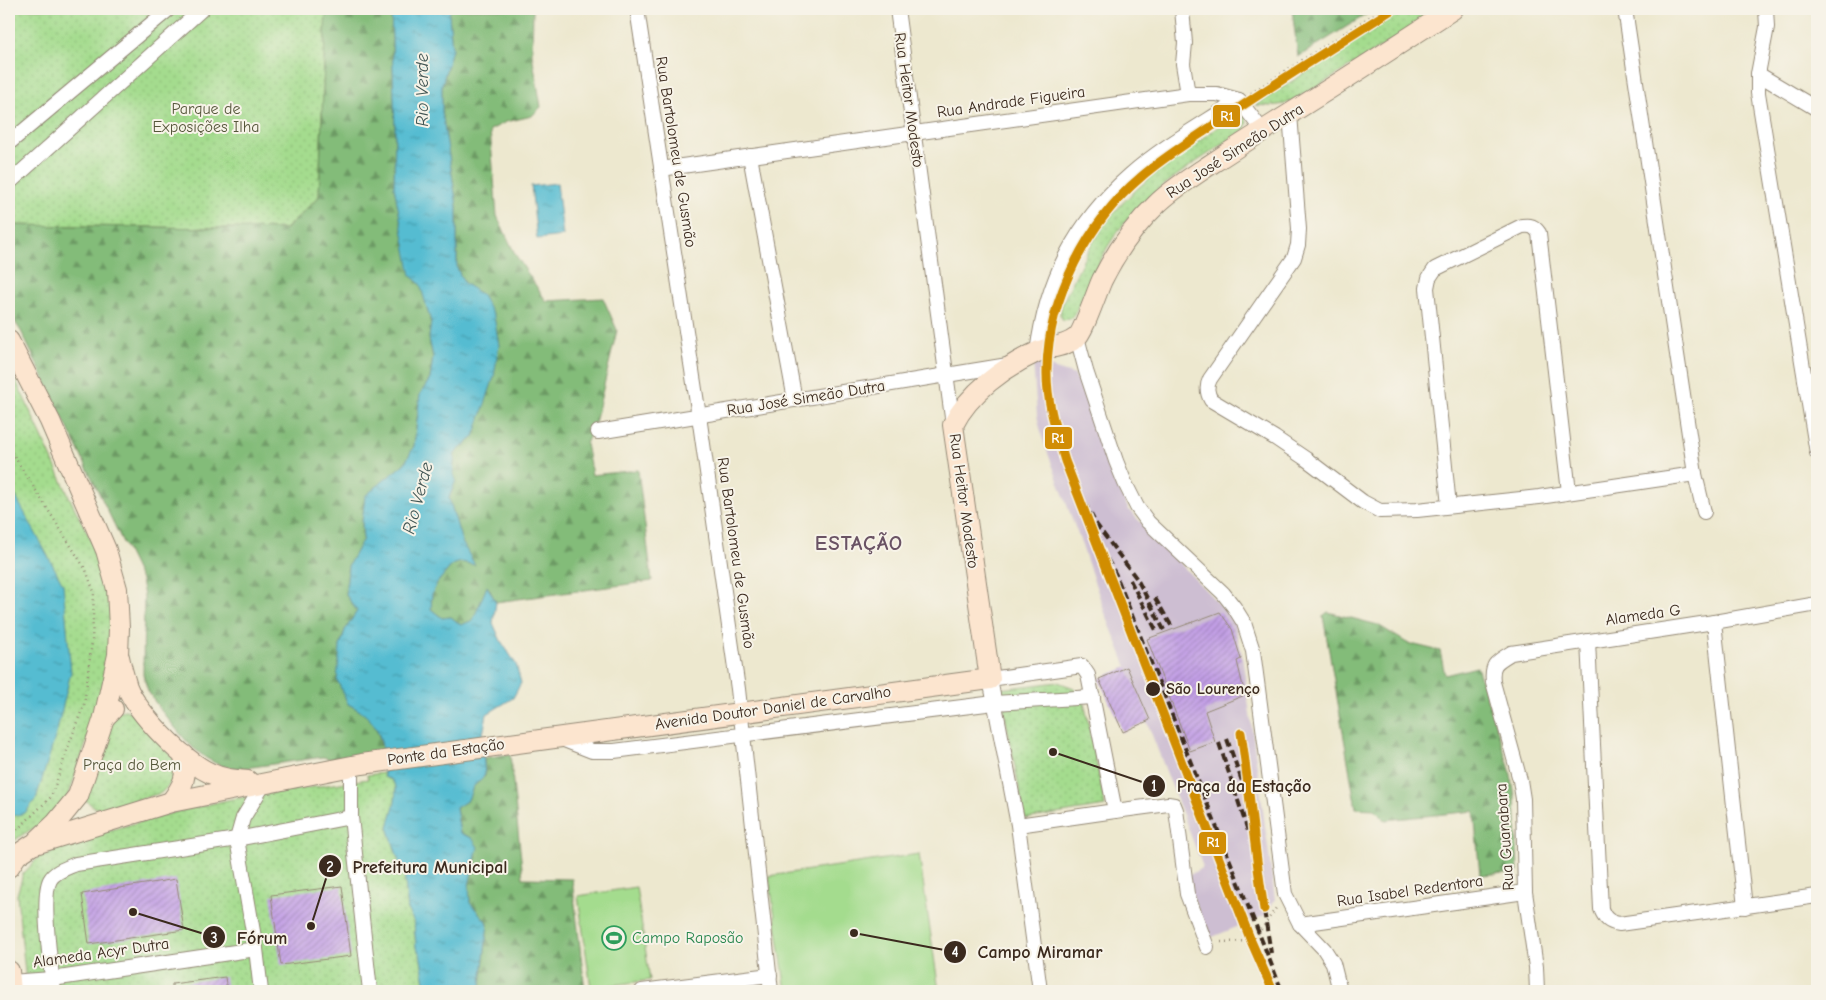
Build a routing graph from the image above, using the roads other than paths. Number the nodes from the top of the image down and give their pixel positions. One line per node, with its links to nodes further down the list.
1 (169, 9): 16 (street)
2 (202, 9): 19 (street)
3 (636, 9): 18 (street, Rua Bartolomeu de Gusmão)
4 (897, 9): 15 (street, Rua Heitor Modesto)
5 (1182, 9): 10 (street)
6 (1453, 9): 13 (main road, Rua José Simeão Dutra)
7 (1625, 9): 30 (street)
8 (1766, 9): 9 (street)
9 (1758, 74): 12 (street); 29 (street)
10 (1188, 94): 11 (street, Rua Andrade Figueira); 15 (street, Rua Andrade Figueira)
11 (1240, 100): 14 (street); 22 (street)
12 (1817, 109)
13 (1290, 114): 14 (main road, Rua José Simeão Dutra); 32 (street)
14 (1262, 130): 20 (main road, Rua José Simeão Dutra)
15 (913, 134): 17 (street, Rua Andrade Figueira); 24 (street, Rua Heitor Modesto)
16 (9, 143)
17 (750, 156): 18 (street, Rua Andrade Figueira); 25 (street)
18 (661, 170): 26 (street, Rua Bartolomeu de Gusmão)
19 (9, 183)
20 (1078, 337): 22 (main road, Rua José Simeão Dutra); 63 (street)
21 (9, 341): 37 (main road)
22 (1037, 353): 23 (main road, Rua José Simeão Dutra)
23 (1014, 364): 24 (street, Rua José Simeão Dutra); 27 (main road, Rua José Simeão Dutra)
24 (947, 376): 25 (street, Rua José Simeão Dutra); 27 (street, Rua Heitor Modesto)
25 (795, 400): 26 (street, Rua José Simeão Dutra)
26 (699, 416): 28 (street, Rua José Simeão Dutra); 43 (street, Rua Bartolomeu de Gusmão)
27 (953, 425): 38 (main road, Rua Heitor Modesto)
28 (598, 432)
29 (1817, 453)
30 (1695, 474): 31 (street); 33 (street)
31 (1569, 492): 32 (street); 32 (street)
32 (1449, 506)
33 (1704, 512)
34 (1817, 604): 35 (street, Alameda G)
35 (1714, 622): 36 (street, Alameda G); 62 (street)
36 (1588, 640): 39 (street, Alameda G); 62 (street)
37 (118, 655): 42 (main road); 44 (main road)
38 (990, 679): 40 (street); 41 (street, Rua Heitor Modesto); 43 (main road, Avenida Doutor Daniel de Carvalho)
39 (1493, 682): 60 (street, Rua Guanabara)
40 (1093, 697): 41 (street); 53 (street)
41 (994, 703): 45 (street); 56 (street, Rua Heitor Modesto)
42 (143, 712): 44 (main road); 48 (main road)
43 (740, 713): 45 (street, Rua Bartolomeu de Gusmão); 46 (main road, Avenida Doutor Daniel de Carvalho)
44 (104, 718): 51 (main road)
45 (743, 734): 46 (street); 66 (street, Rua Bartolomeu de Gusmão)
46 (556, 737): 47 (main road, Avenida Doutor Daniel de Carvalho)
47 (531, 740): 49 (main road, Ponte da Estação)
48 (184, 755): 50 (main road); 52 (main road)
49 (357, 765): 50 (main road, Ponte da Estação); 54 (street)
50 (265, 782): 52 (main road); 57 (street)
51 (78, 796): 55 (main road); 58 (main road)
52 (171, 802): 55 (main road)
53 (1115, 810): 56 (street); 64 (street)
54 (351, 817): 57 (street); 70 (street)
55 (106, 821): 58 (main road)
56 (1018, 825): 73 (street, Rua Heitor Modesto)
57 (237, 839): 65 (street); 68 (street)
58 (32, 845): 59 (main road)
59 (9, 867)
60 (1526, 892): 63 (street, Rua Isabel Redentora); 75 (street, Rua Guanabara)
61 (1817, 896): 62 (street)
62 (1745, 907)
63 (1300, 924): 74 (street)
64 (1207, 947)
65 (256, 949): 68 (street, Alameda Acyr Dutra); 69 (street)
66 (770, 975): 71 (street); 72 (street, Rua Bartolomeu de Gusmão)
67 (10, 982): 68 (street, Alameda Acyr Dutra)
68 (53, 985)
69 (262, 991)
70 (370, 991)
71 (642, 991)
72 (772, 991)
73 (1040, 991)
74 (1340, 991)
75 (1538, 991)

